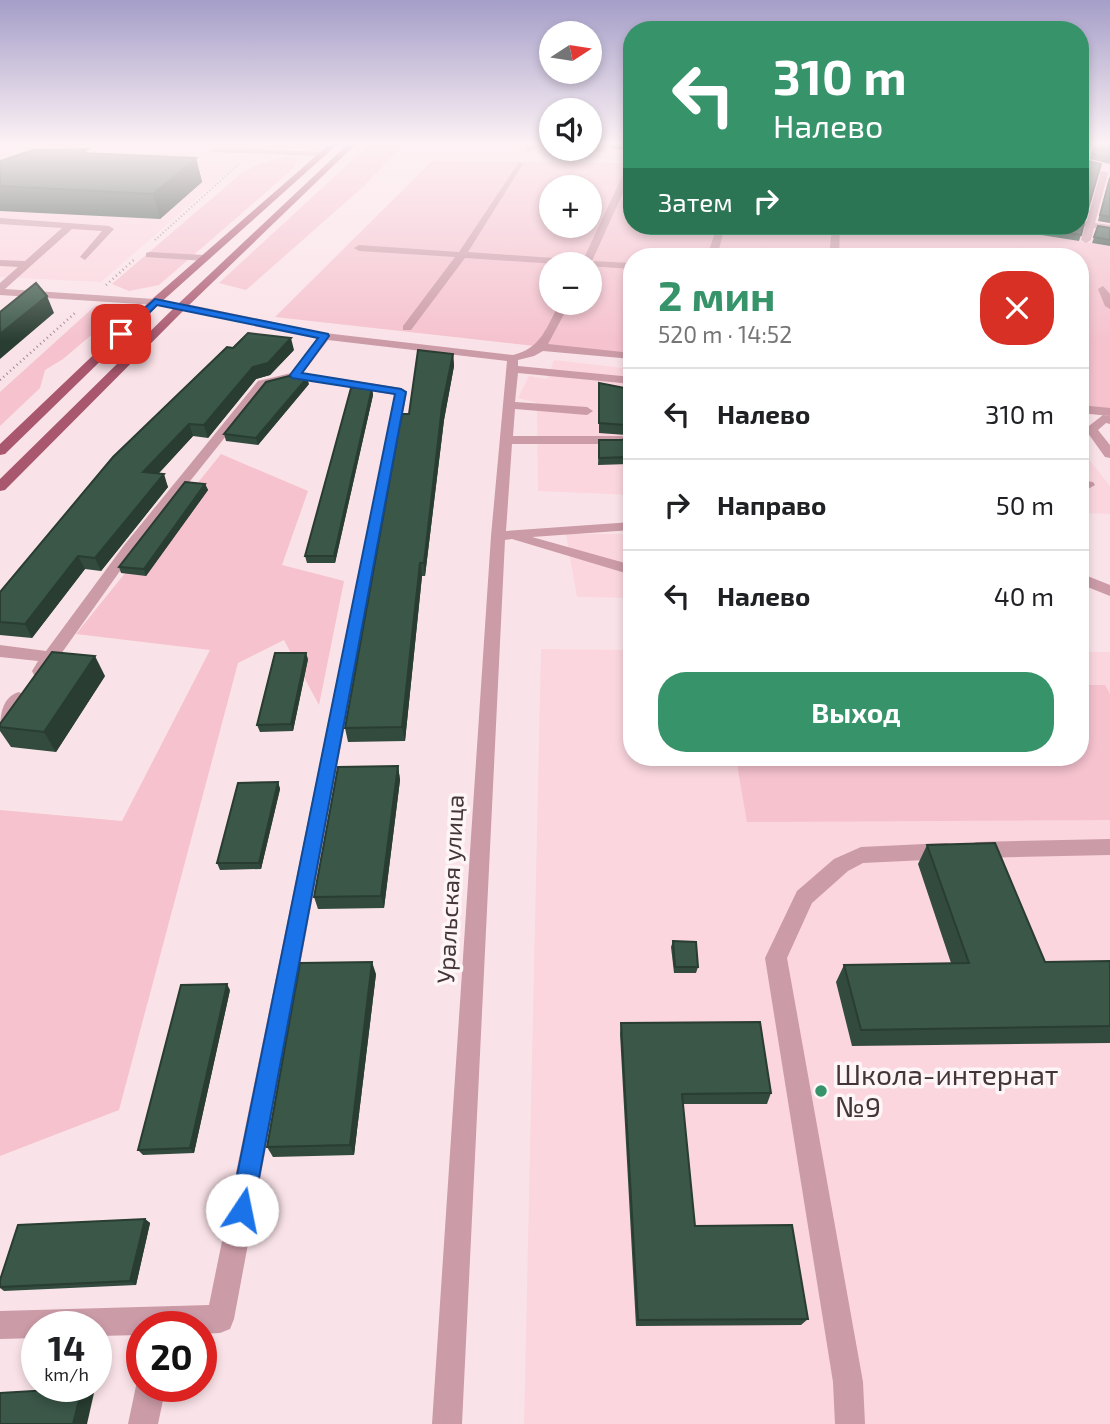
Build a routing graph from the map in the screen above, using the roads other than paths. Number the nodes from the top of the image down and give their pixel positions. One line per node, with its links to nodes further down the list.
1 (262, 208): 16 (main road)
2 (285, 208): 25 (main road)
3 (491, 208): 14 (street)
4 (612, 208): 12 (street)
5 (0, 222): 7 (street)
6 (1089, 225): 8 (street)
7 (70, 226): 15 (street); 19 (street)
8 (1110, 228)
9 (1086, 235): 10 (street)
10 (1086, 240)
11 (359, 248): 14 (street)
12 (592, 252)
13 (149, 255): 16 (street)
14 (462, 255): 17 (street); 28 (street)
15 (85, 257)
16 (205, 258): 24 (main road)
17 (539, 261)
18 (0, 263): 19 (street)
19 (26, 264): 23 (street)
20 (602, 265): 21 (street)
21 (623, 266)
22 (1103, 289): 26 (street)
23 (0, 290): 24 (street)
24 (155, 302): 25 (main road); 41 (main road)
25 (182, 306): 29 (street); 43 (main road)
26 (1110, 306)
27 (558, 315): 30 (street)
28 (407, 328)
29 (324, 336): 32 (street); 33 (street)
30 (541, 347): 31 (street); 32 (street)
31 (623, 355)
32 (513, 364): 34 (street); 35 (street, Уральская улица)
33 (296, 375): 50 (street); 53 (street)
34 (623, 381)
35 (510, 405): 36 (street); 39 (street, Уральская улица)
36 (587, 411)
37 (1089, 412): 38 (street)
38 (1108, 417): 42 (street)
39 (507, 440): 40 (street); 45 (street, Уральская улица)
40 (622, 440)
41 (0, 451)
42 (1110, 454)
43 (0, 487)
44 (623, 526): 45 (street)
45 (504, 535): 46 (street); 58 (street, Уральская улица)
46 (623, 568)
47 (1089, 582): 48 (street)
48 (1110, 591)
49 (0, 651): 50 (street)
50 (51, 657): 51 (street)
51 (0, 724)
52 (1110, 847): 59 (street)
53 (217, 1319)
54 (126, 1324): 55 (street)
55 (0, 1325)
56 (148, 1402): 57 (street)
57 (143, 1424)
58 (447, 1424)
59 (849, 1424)

